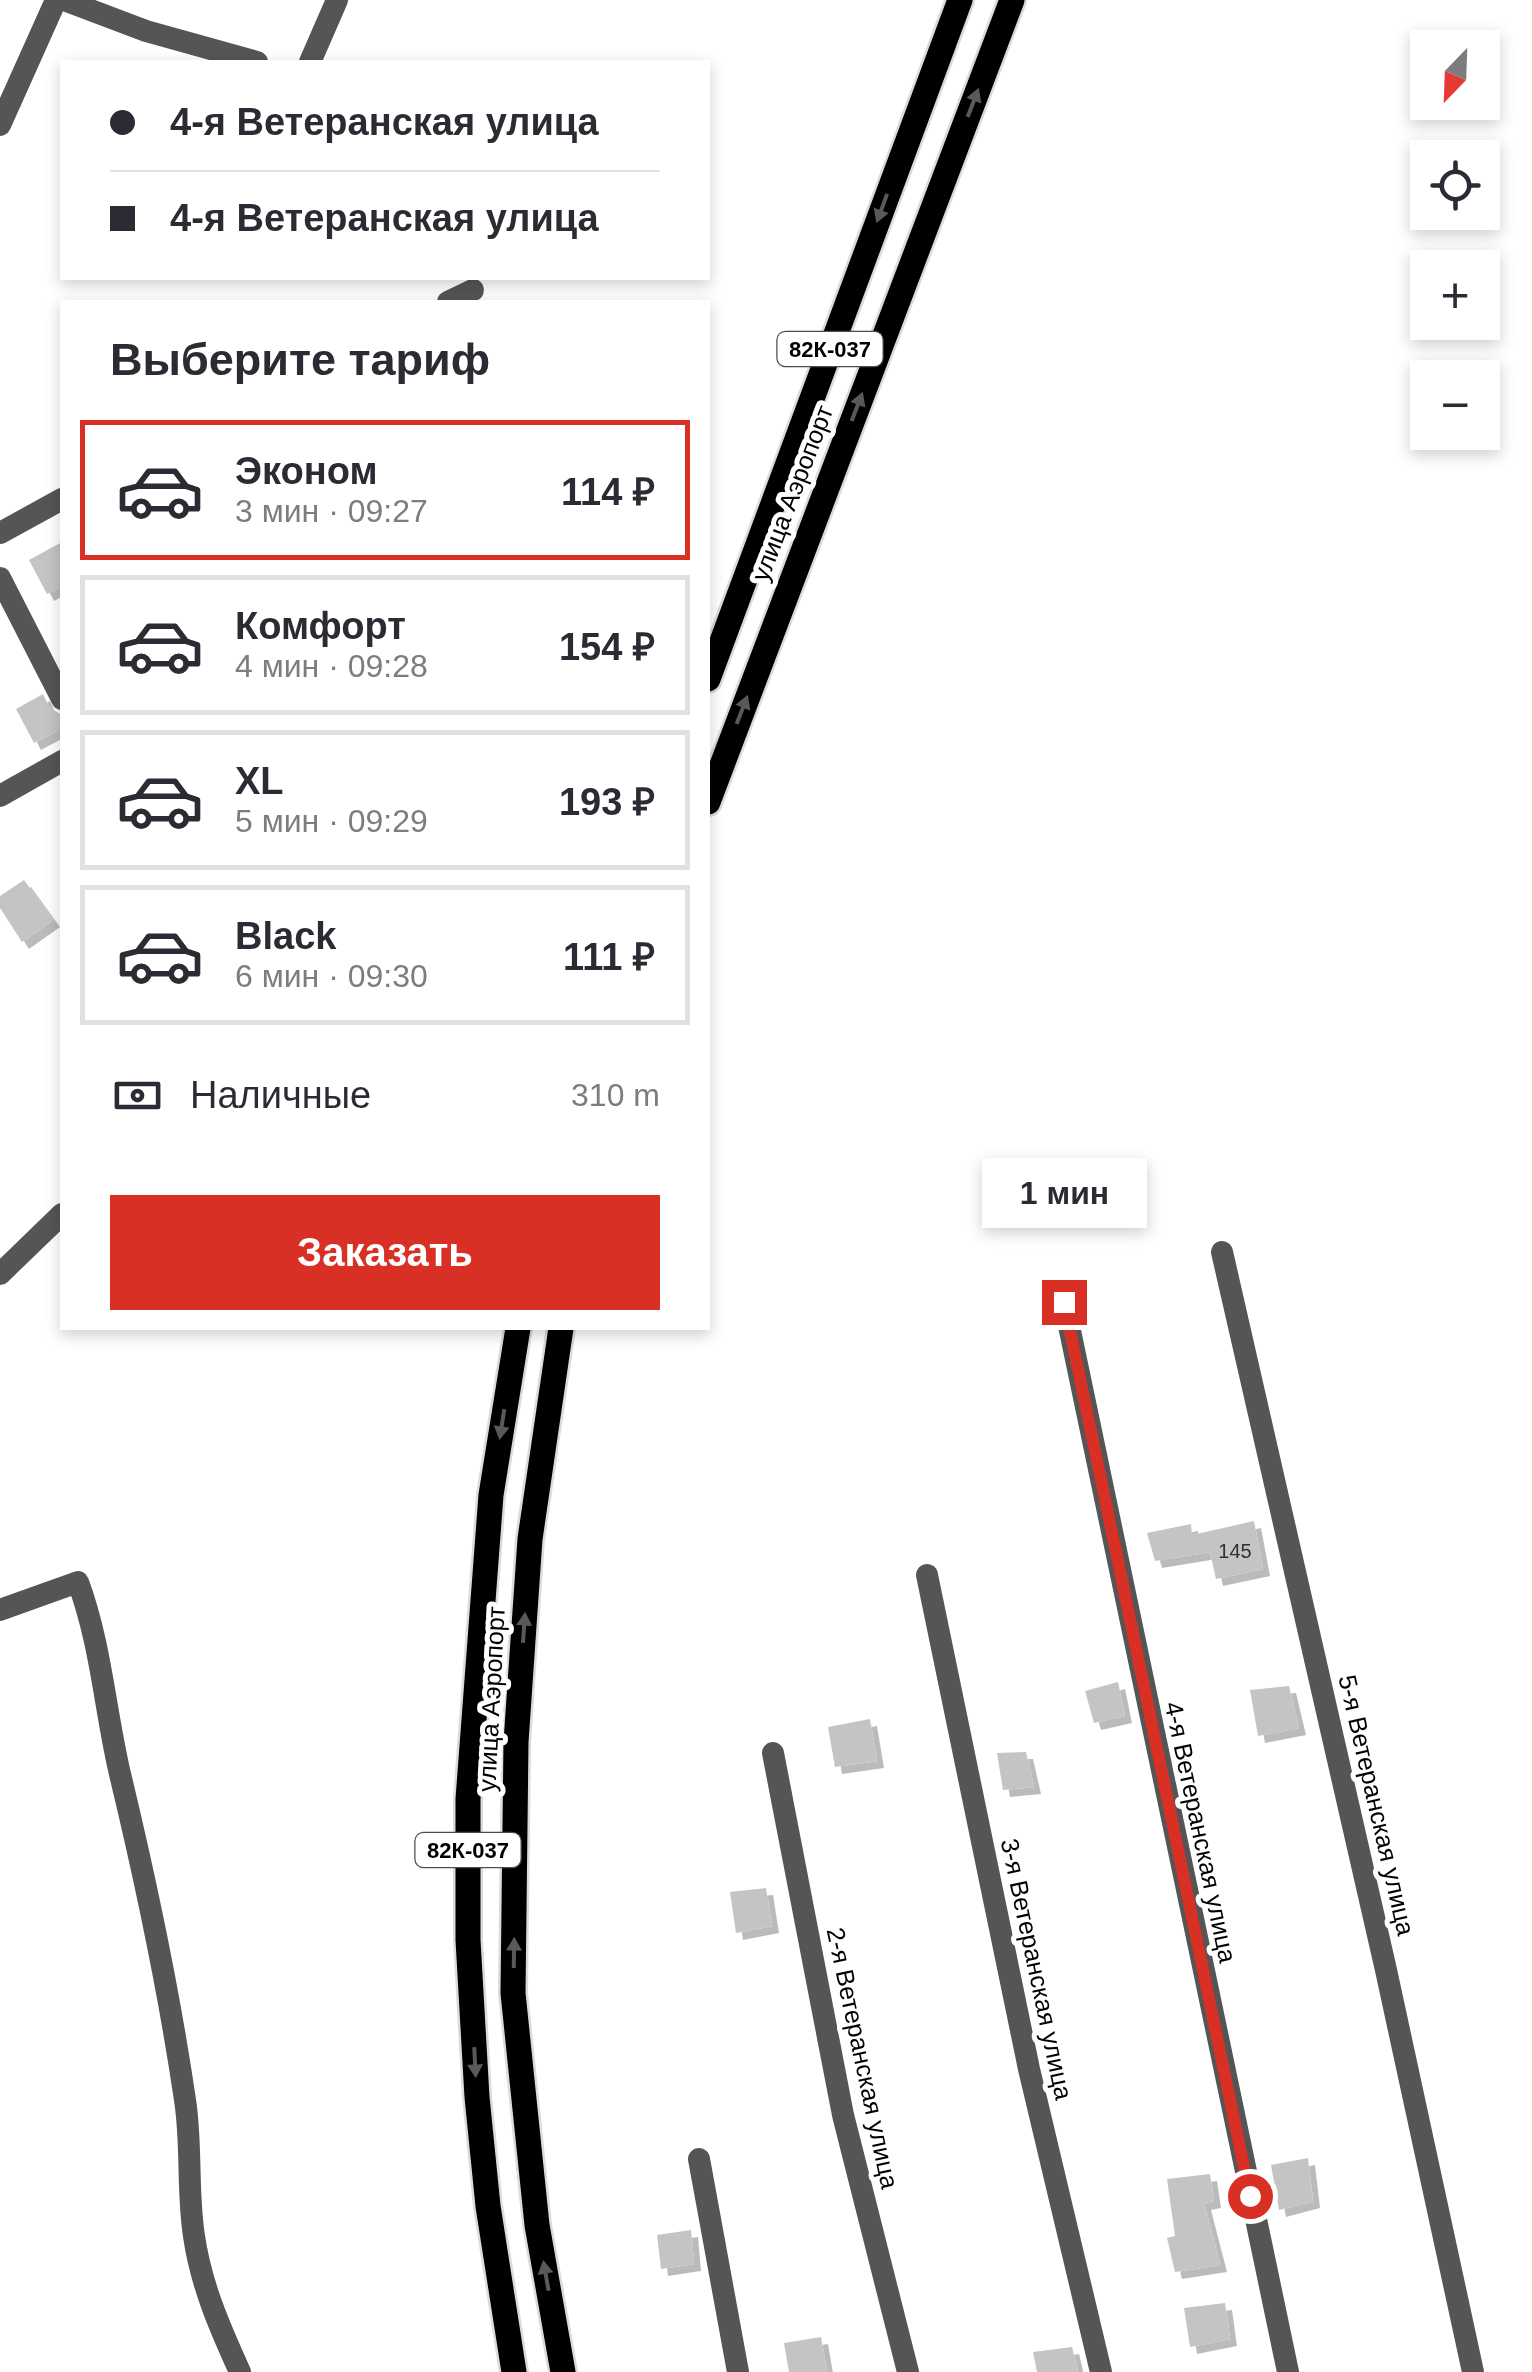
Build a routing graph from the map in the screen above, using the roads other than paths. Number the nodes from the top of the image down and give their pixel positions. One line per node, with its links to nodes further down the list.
1 (56, 0): 8 (street)
2 (64, 0): 6 (street)
3 (337, 0): 7 (street)
4 (1014, 0): 16 (main road, улица Аэропорт, one-way to 4)
5 (957, 6): 12 (main road, улица Аэропорт / 82К-037, one-way to 12)
6 (250, 60)
7 (311, 60)
8 (0, 124)
9 (60, 501): 10 (street)
10 (0, 533)
11 (0, 578): 13 (street)
12 (710, 674)
13 (60, 695)
14 (60, 762): 15 (street)
15 (0, 796)
16 (710, 797)
17 (60, 1216): 19 (street)
18 (1222, 1252): 34 (street, 5-я Ветеранская улица)
19 (0, 1274)
20 (1064, 1302): 33 (street, 4-я Ветеранская улица)
21 (518, 1330): 28 (main road, улица Аэропорт / 82К-037, one-way to 28)
22 (561, 1330): 29 (main road, улица Аэропорт, one-way to 22)
23 (927, 1575): 32 (street, 3-я Ветеранская улица)
24 (0, 1610): 27 (street)
25 (774, 1753): 31 (street, 2-я Ветеранская улица)
26 (699, 2159): 30 (street)
27 (240, 2372)
28 (514, 2372)
29 (563, 2372)
30 (738, 2372)
31 (908, 2372)
32 (1101, 2372)
33 (1288, 2372)
34 (1473, 2372)

